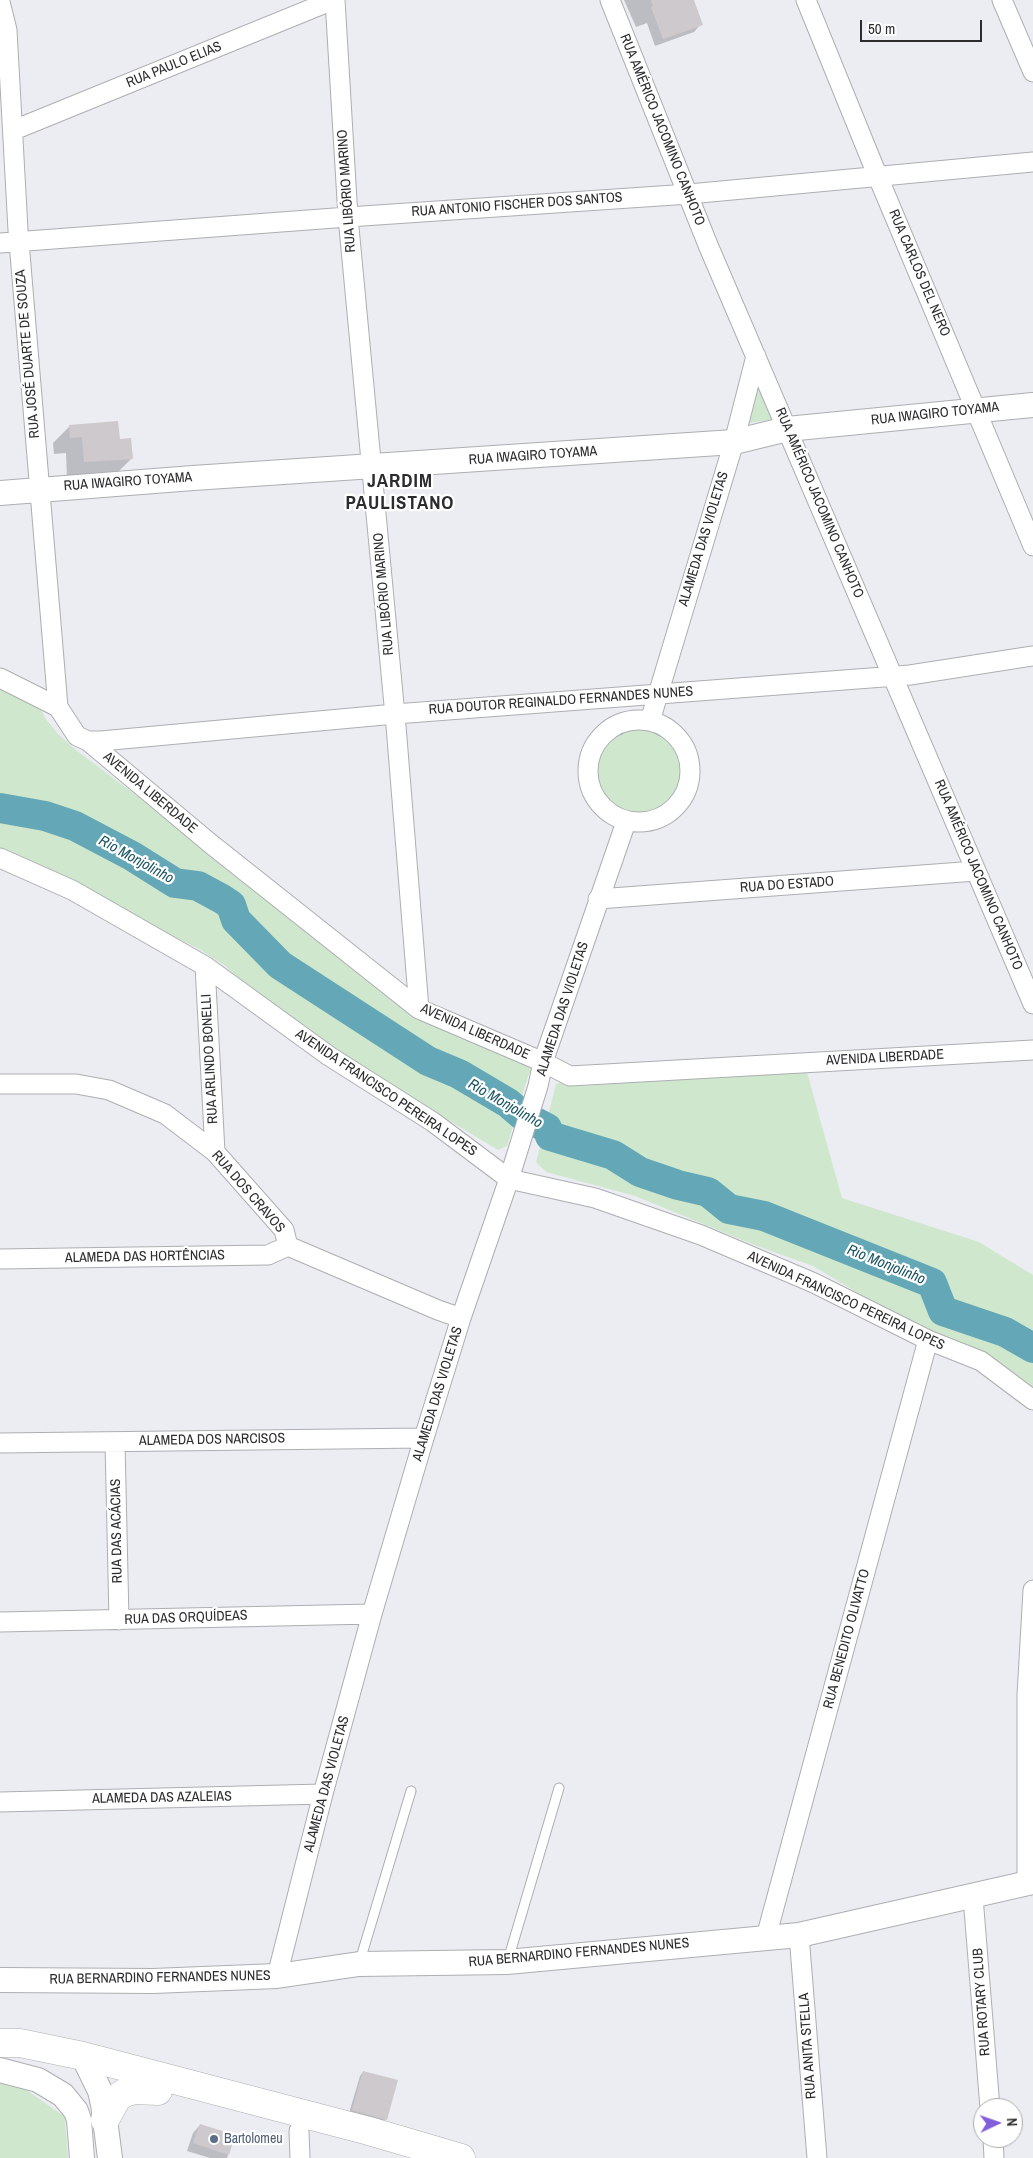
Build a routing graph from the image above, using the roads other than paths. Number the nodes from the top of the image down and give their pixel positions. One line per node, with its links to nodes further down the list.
1 (334, 0): 7 (street, RUA PAULO ELIAS); 11 (street, RUA LIBÓRIO MARINO)
2 (610, 0): 10 (street, RUA AMÉRICO JACOMINO CANHOTO)
3 (806, 0): 9 (street, RUA CARLOS DEL NERO)
4 (1002, 0): 6 (street)
5 (0, 2): 7 (street, RUA JOSÉ DUARTE DE SOUZA)
6 (1033, 72)
7 (14, 130): 12 (street, RUA JOSÉ DUARTE DE SOUZA)
8 (1033, 162): 9 (street, RUA ANTONIO FISCHER DOS SANTOS)
9 (878, 177): 10 (street, RUA ANTONIO FISCHER DOS SANTOS); 16 (street, RUA CARLOS DEL NERO)
10 (689, 194): 11 (street, RUA ANTONIO FISCHER DOS SANTOS); 14 (street, RUA AMÉRICO JACOMINO CANHOTO)
11 (348, 217): 12 (street, RUA ANTONIO FISCHER DOS SANTOS); 19 (street, RUA LIBÓRIO MARINO)
12 (20, 242): 13 (street, RUA ANTONIO FISCHER DOS SANTOS); 20 (street, RUA JOSÉ DUARTE DE SOUZA)
13 (0, 243)
14 (756, 356): 17 (street, RUA AMÉRICO JACOMINO CANHOTO); 18 (street, ALAMEDA DAS VIOLETAS)
15 (1033, 405): 16 (street, RUA IWAGIRO TOYAMA)
16 (977, 410): 17 (street, RUA IWAGIRO TOYAMA); 22 (street, RUA CARLOS DEL NERO)
17 (787, 429): 18 (street, RUA IWAGIRO TOYAMA); 24 (street, RUA AMÉRICO JACOMINO CANHOTO)
18 (734, 442): 19 (street, RUA IWAGIRO TOYAMA); 26 (street, ALAMEDA DAS VIOLETAS)
19 (372, 466): 20 (street, RUA IWAGIRO TOYAMA); 28 (street, RUA LIBÓRIO MARINO)
20 (39, 489): 21 (street, RUA IWAGIRO TOYAMA); 27 (street, RUA JOSÉ DUARTE DE SOUZA)
21 (0, 493)
22 (1033, 546)
23 (1033, 656): 24 (street, RUA DOUTOR REGINALDO FERNANDES NUNES)
24 (892, 676): 26 (street, RUA DOUTOR REGINALDO FERNANDES NUNES); 33 (street, RUA AMÉRICO JACOMINO CANHOTO)
25 (0, 678): 27 (street)
26 (657, 694): 28 (street, RUA DOUTOR REGINALDO FERNANDES NUNES); 29 (street, ALAMEDA DAS VIOLETAS)
27 (58, 707): 30 (street, AVENIDA LIBERDADE)
28 (395, 714): 30 (street, RUA DOUTOR REGINALDO FERNANDES NUNES); 37 (street, RUA LIBÓRIO MARINO)
29 (650, 721): 31 (street); 31 (street)
30 (88, 741): 37 (street, AVENIDA LIBERDADE)
31 (626, 822): 34 (street, ALAMEDA DAS VIOLETAS)
32 (0, 858): 35 (street, AVENIDA FRANCISCO PEREIRA LOPES)
33 (976, 872): 34 (street, RUA DO ESTADO); 36 (street, RUA AMÉRICO JACOMINO CANHOTO)
34 (598, 899): 39 (street, ALAMEDA DAS VIOLETAS)
35 (205, 966): 41 (street, RUA ARLINDO BONELLI); 42 (street, AVENIDA FRANCISCO PEREIRA LOPES)
36 (1033, 1004)
37 (419, 1009): 39 (street, AVENIDA LIBERDADE)
38 (1033, 1050): 39 (street, AVENIDA LIBERDADE)
39 (543, 1062): 42 (street, ALAMEDA DAS VIOLETAS)
40 (0, 1084): 41 (street, RUA DOS CRAVOS)
41 (215, 1152): 43 (street, RUA DOS CRAVOS)
42 (509, 1179): 45 (street, ALAMEDA DAS VIOLETAS); 46 (street, AVENIDA FRANCISCO PEREIRA LOPES)
43 (288, 1246): 44 (street, ALAMEDA DAS HORTÊNCIAS); 45 (street, RUA DOS CRAVOS)
44 (0, 1259)
45 (461, 1318): 48 (street, ALAMEDA DAS VIOLETAS)
46 (928, 1340): 47 (street, AVENIDA FRANCISCO PEREIRA LOPES); 62 (street, RUA BENEDITO OLIVATTO)
47 (1033, 1400)
48 (424, 1438): 49 (street, ALAMEDA DOS NARCISOS); 52 (street, ALAMEDA DAS VIOLETAS)
49 (115, 1442): 50 (street, ALAMEDA DOS NARCISOS); 53 (street, RUA DAS ACÁCIAS)
50 (0, 1443)
51 (1033, 1590): 59 (street)
52 (372, 1614): 53 (street, RUA DAS ORQUÍDEAS); 57 (street, ALAMEDA DAS VIOLETAS)
53 (119, 1620): 54 (street, RUA DAS ORQUÍDEAS)
54 (0, 1622)
55 (559, 1788): 63 (lane)
56 (411, 1792): 64 (lane)
57 (323, 1794): 58 (street, ALAMEDA DAS AZALEIAS); 65 (street, ALAMEDA DAS VIOLETAS)
58 (0, 1802)
59 (1030, 1883): 60 (street, RUA BERNARDINO FERNANDES NUNES)
60 (973, 1897): 61 (street, RUA BERNARDINO FERNANDES NUNES); 72 (street, RUA ROTARY CLUB)
61 (800, 1935): 62 (street, RUA BERNARDINO FERNANDES NUNES); 80 (street, RUA ANITA STELLA)
62 (766, 1937): 63 (street, RUA BERNARDINO FERNANDES NUNES)
63 (507, 1962): 64 (street, RUA BERNARDINO FERNANDES NUNES)
64 (359, 1964): 65 (street, RUA BERNARDINO FERNANDES NUNES)
65 (277, 1976): 66 (street, RUA BERNARDINO FERNANDES NUNES)
66 (0, 1980)
67 (0, 2043): 69 (main road)
68 (0, 2060): 69 (main road)
69 (87, 2064): 71 (main road); 73 (street); 79 (main road)
70 (0, 2070): 75 (street)
71 (158, 2090): 73 (main road); 74 (main road)
72 (989, 2098)
73 (105, 2120): 76 (street)
74 (299, 2131): 77 (street); 78 (main road)
75 (82, 2158)
76 (110, 2158)
77 (300, 2158)
78 (394, 2158)
79 (461, 2158)
80 (817, 2158)

